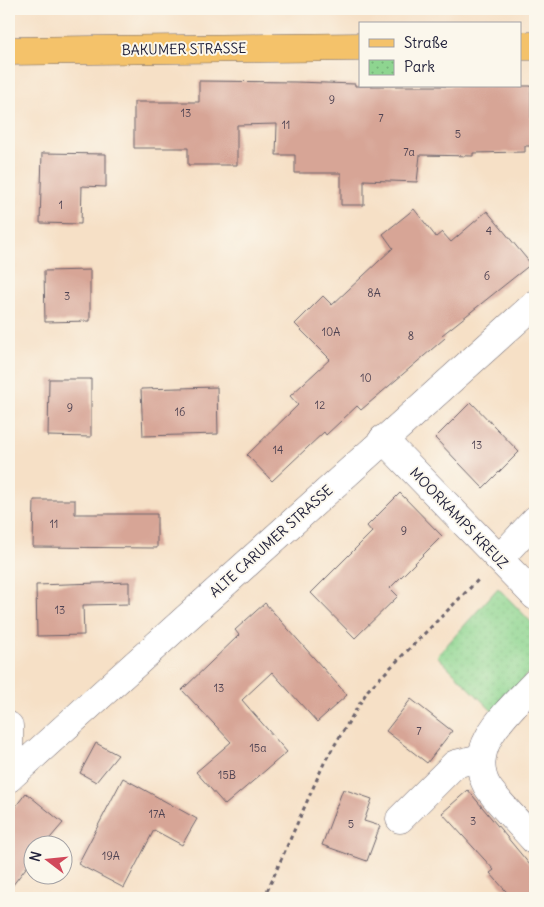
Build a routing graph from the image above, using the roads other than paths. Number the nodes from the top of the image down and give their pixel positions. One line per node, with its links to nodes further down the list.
1 (522, 46): 2 (main road)
2 (535, 46)
3 (359, 48): 4 (main road, BAKUMER STRASSE)
4 (9, 51)
5 (535, 304): 6 (street, ALTE CARUMER STRASSE)
6 (383, 439): 8 (street, MOORKAMPS KREUZ); 13 (street, ALTE CARUMER STRASSE)
7 (535, 520): 8 (street)
8 (499, 559): 9 (street, MOORKAMPS KREUZ)
9 (535, 596)
10 (535, 683): 12 (street)
11 (9, 726): 13 (street)
12 (480, 758): 14 (street); 15 (street)
13 (9, 778)
14 (400, 819)
15 (535, 841)

